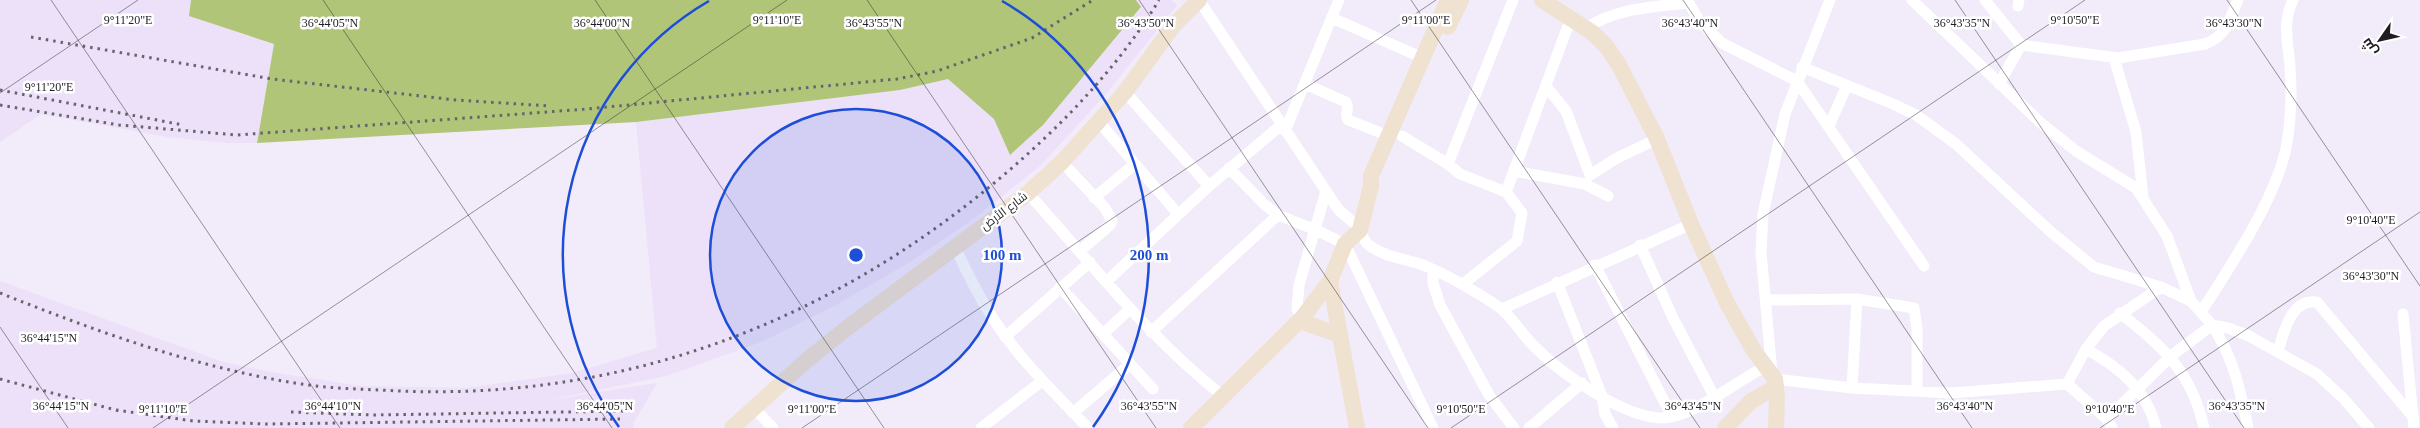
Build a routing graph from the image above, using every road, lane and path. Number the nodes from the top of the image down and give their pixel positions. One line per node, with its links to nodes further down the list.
1 (1199, 0): 25 (street, شارع الأرض); 28 (street)
2 (1340, 0): 13 (street)
3 (1448, 0): 17 (street)
4 (1460, 0): 29 (street)
5 (1513, 0): 33 (street)
6 (1542, 0): 14 (street)
7 (1830, 0): 19 (street)
8 (1912, 0): 22 (street)
9 (1985, 0): 16 (street)
10 (2238, 0): 18 (street)
11 (2293, 0): 68 (street)
12 (1687, 1): 15 (street); 20 (street)
13 (1332, 18): 17 (street); 21 (street)
14 (1571, 18): 15 (street); 24 (street)
15 (1586, 28): 30 (street)
16 (2021, 45): 18 (street); 22 (street)
17 (1423, 58): 29 (street)
18 (2114, 58): 43 (street)
19 (1802, 67): 20 (street); 23 (street)
20 (1797, 81): 27 (street); 64 (street)
21 (1305, 84): 28 (street); 29 (street)
22 (1999, 84): 43 (street)
23 (1848, 85): 27 (street); 62 (street)
24 (1546, 86): 35 (street); 36 (street)
25 (1125, 92): 26 (street, شارع الأرض); 37 (street)
26 (1099, 122): 31 (street, شارع الأرض); 32 (street)
27 (1828, 126): 55 (street)
28 (1283, 128): 34 (street); 38 (street)
29 (1395, 136): 33 (street); 48 (street)
30 (1657, 139): 36 (street); 46 (street)
31 (1062, 162): 40 (street, شارع الأرض); 42 (street)
32 (1135, 164): 42 (street); 44 (street)
33 (1448, 164): 39 (street)
34 (1229, 168): 37 (street); 45 (street)
35 (1514, 171): 36 (street); 39 (street)
36 (1587, 180): 41 (street)
37 (1209, 186): 44 (street)
38 (1326, 191): 47 (street); 48 (street)
39 (1506, 192): 60 (street)
40 (1028, 193): 51 (street, شارع الأرض); 52 (street)
41 (1608, 196)
42 (1094, 198): 52 (street)
43 (2143, 198): 65 (street)
44 (1178, 214): 57 (street)
45 (1278, 215): 47 (street); 73 (street)
46 (1691, 224): 50 (street); 81 (street)
47 (1316, 230): 49 (street); 71 (street)
48 (1360, 230): 49 (street); 56 (street)
49 (1346, 244): 58 (street); 103 (street)
50 (1640, 246): 54 (street); 91 (street)
51 (955, 247): 76 (street); 92 (street, شارع الأرض)
52 (1080, 251): 53 (street)
53 (1090, 262): 57 (street); 61 (street)
54 (1596, 265): 59 (street); 94 (street)
55 (1924, 266)
56 (1433, 270): 60 (street); 104 (street)
57 (1106, 281): 66 (street)
58 (1330, 281): 71 (street); 75 (street)
59 (1557, 282): 67 (street); 90 (street)
60 (1463, 284): 67 (street)
61 (1060, 287): 74 (street); 76 (street)
62 (2161, 287): 65 (street); 69 (street)
63 (1857, 299): 64 (street); 85 (street); 88 (street)
64 (1767, 300): 81 (street)
65 (2191, 301): 68 (street)
66 (1130, 309): 73 (street); 74 (street)
67 (1502, 309): 83 (street)
68 (2201, 312): 72 (street)
69 (2120, 313): 77 (street); 79 (street)
70 (2403, 314): 95 (street)
71 (1302, 318): 75 (street); 89 (street)
72 (2212, 325): 78 (street); 79 (street); 111 (street)
73 (1151, 332): 89 (street)
74 (1103, 334): 80 (street)
75 (1340, 334): 102 (street)
76 (1005, 337): 82 (street)
77 (2086, 349): 84 (street); 87 (street)
78 (2278, 351): 95 (street); 112 (street)
79 (2170, 356): 87 (street); 110 (street)
80 (1130, 364): 86 (street); 93 (street)
81 (1772, 377): 85 (street); 91 (street); 107 (street); 108 (street)
82 (1042, 380): 93 (street); 99 (street)
83 (1582, 383): 90 (street); 105 (street)
84 (2067, 384): 88 (street); 96 (street)
85 (1852, 388): 88 (street)
86 (1153, 389)
87 (2138, 389): 96 (street); 109 (street)
88 (1918, 390)
89 (1223, 396): 101 (street)
90 (1602, 396): 94 (street); 106 (street)
91 (1715, 398): 94 (street)
92 (753, 407): 97 (street, شارع الأرض); 98 (street)
93 (1073, 413): 100 (street)
94 (1672, 417)
95 (2414, 423)
96 (2110, 424)
97 (732, 428)
98 (773, 428)
99 (981, 428)
100 (1088, 428)
101 (1191, 428)
102 (1357, 428)
103 (1431, 428)
104 (1514, 428)
105 (1529, 428)
106 (1613, 428)
107 (1725, 428)
108 (1776, 428)
109 (2156, 428)
110 (2204, 428)
111 (2248, 428)
112 (2369, 428)

